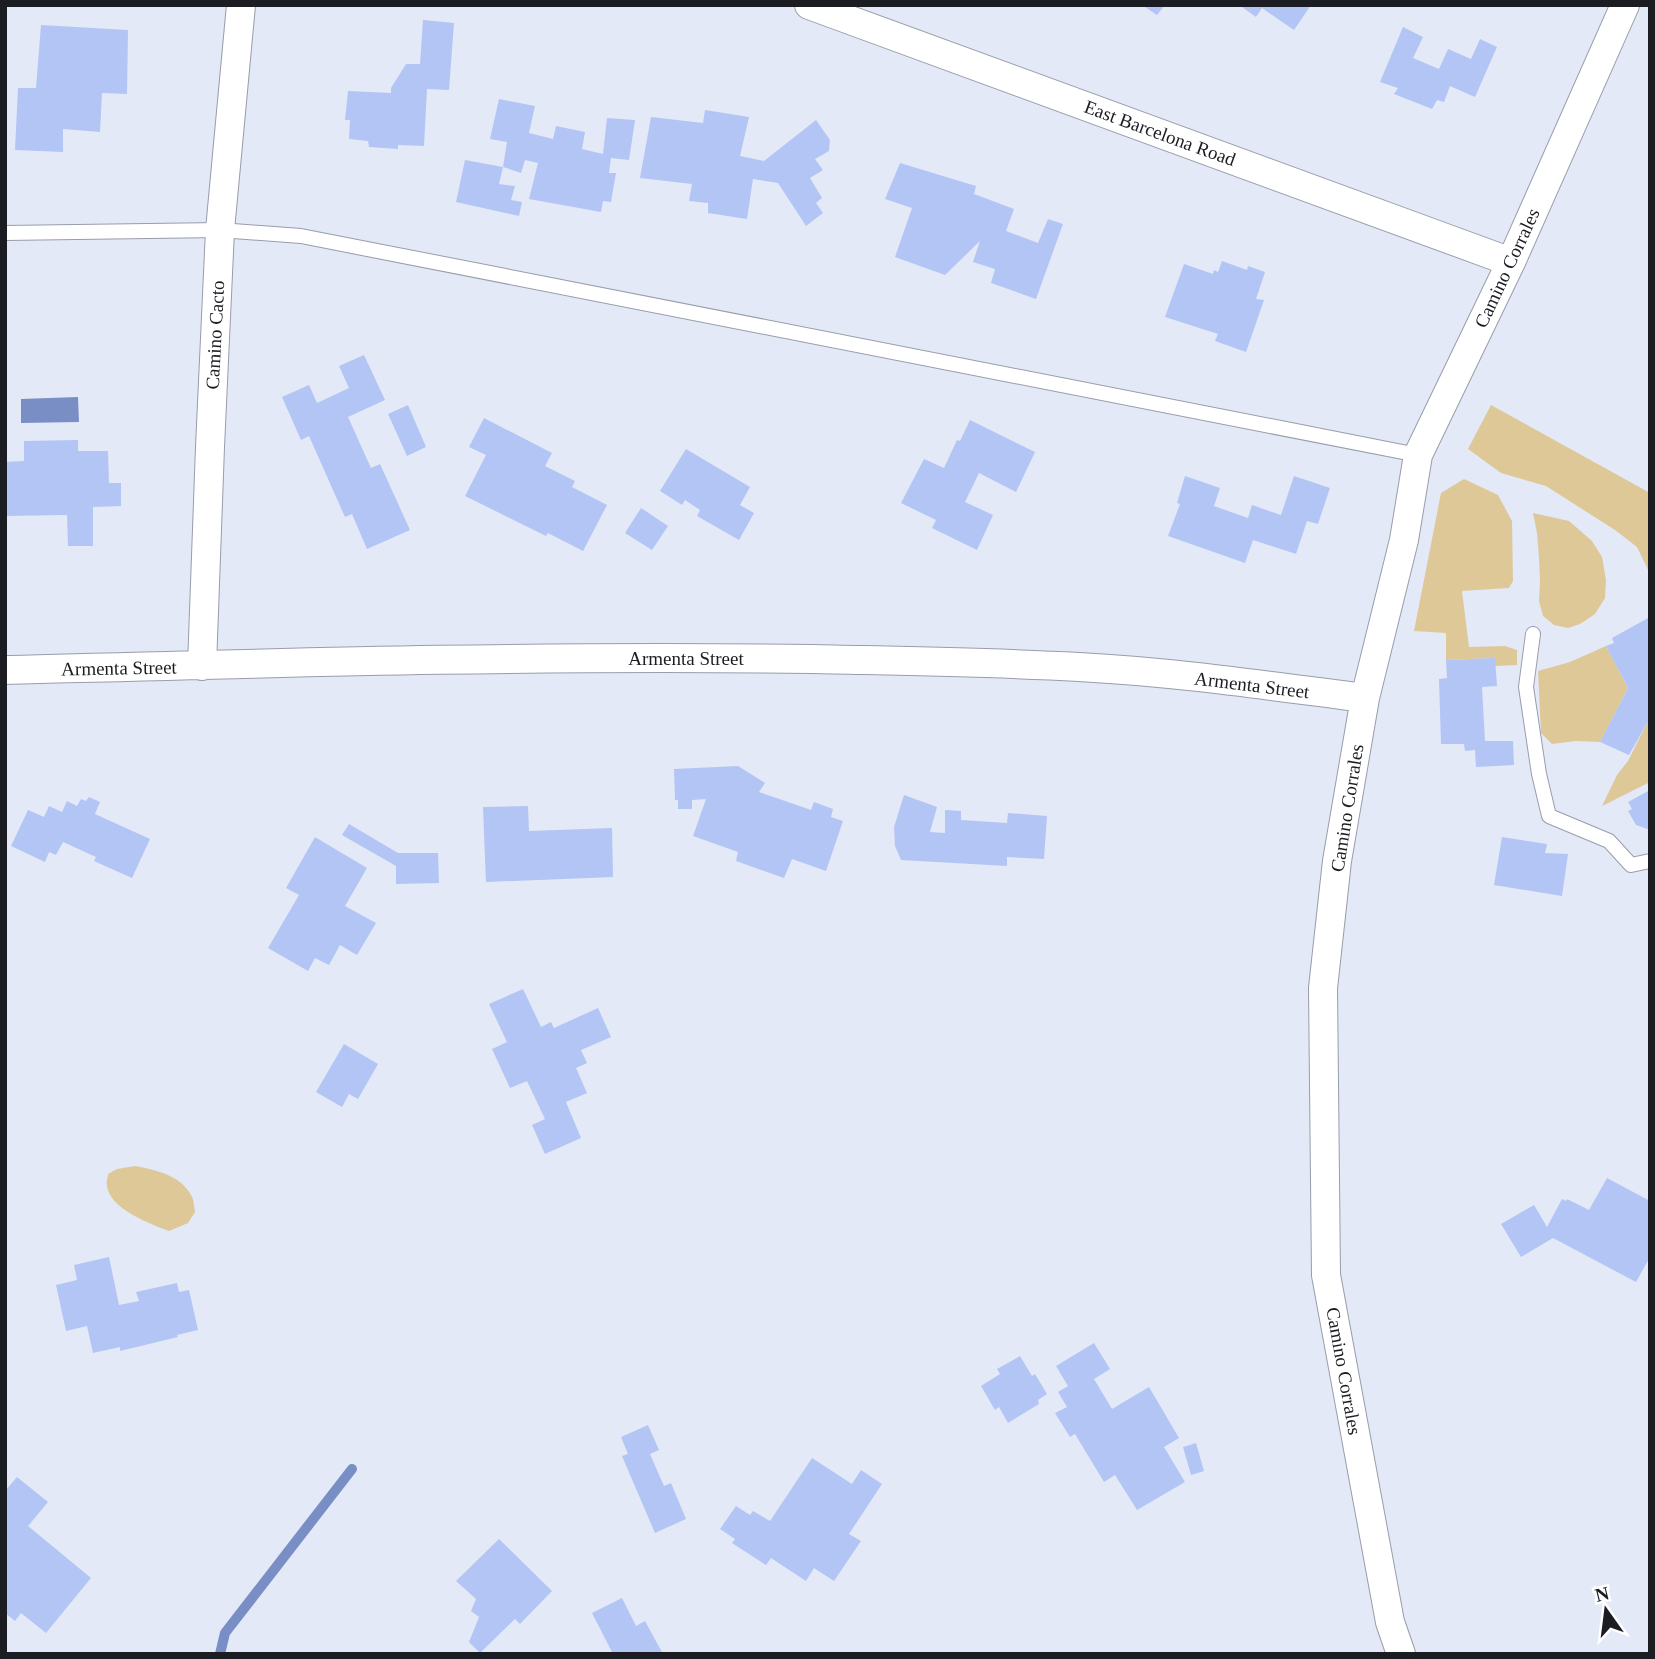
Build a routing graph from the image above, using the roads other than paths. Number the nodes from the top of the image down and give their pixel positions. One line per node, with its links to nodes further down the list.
1 (241, 5): 4 (street, Camino Cacto)
2 (809, 5): 6 (street, East Barcelona Road)
3 (1625, 5): 6 (street, Camino Corrales)
4 (220, 230): 5 (lane); 7 (lane); 9 (street, Camino Cacto)
5 (5, 233)
6 (1511, 262): 7 (street, Camino Corrales)
7 (1418, 455): 11 (street, Camino Corrales)
8 (1533, 634): 12 (lane)
9 (202, 666): 10 (street, Armenta Street); 11 (street, Armenta Street)
10 (5, 670)
11 (1365, 698): 13 (street, Camino Corrales)
12 (1650, 861)
13 (1401, 1654)

